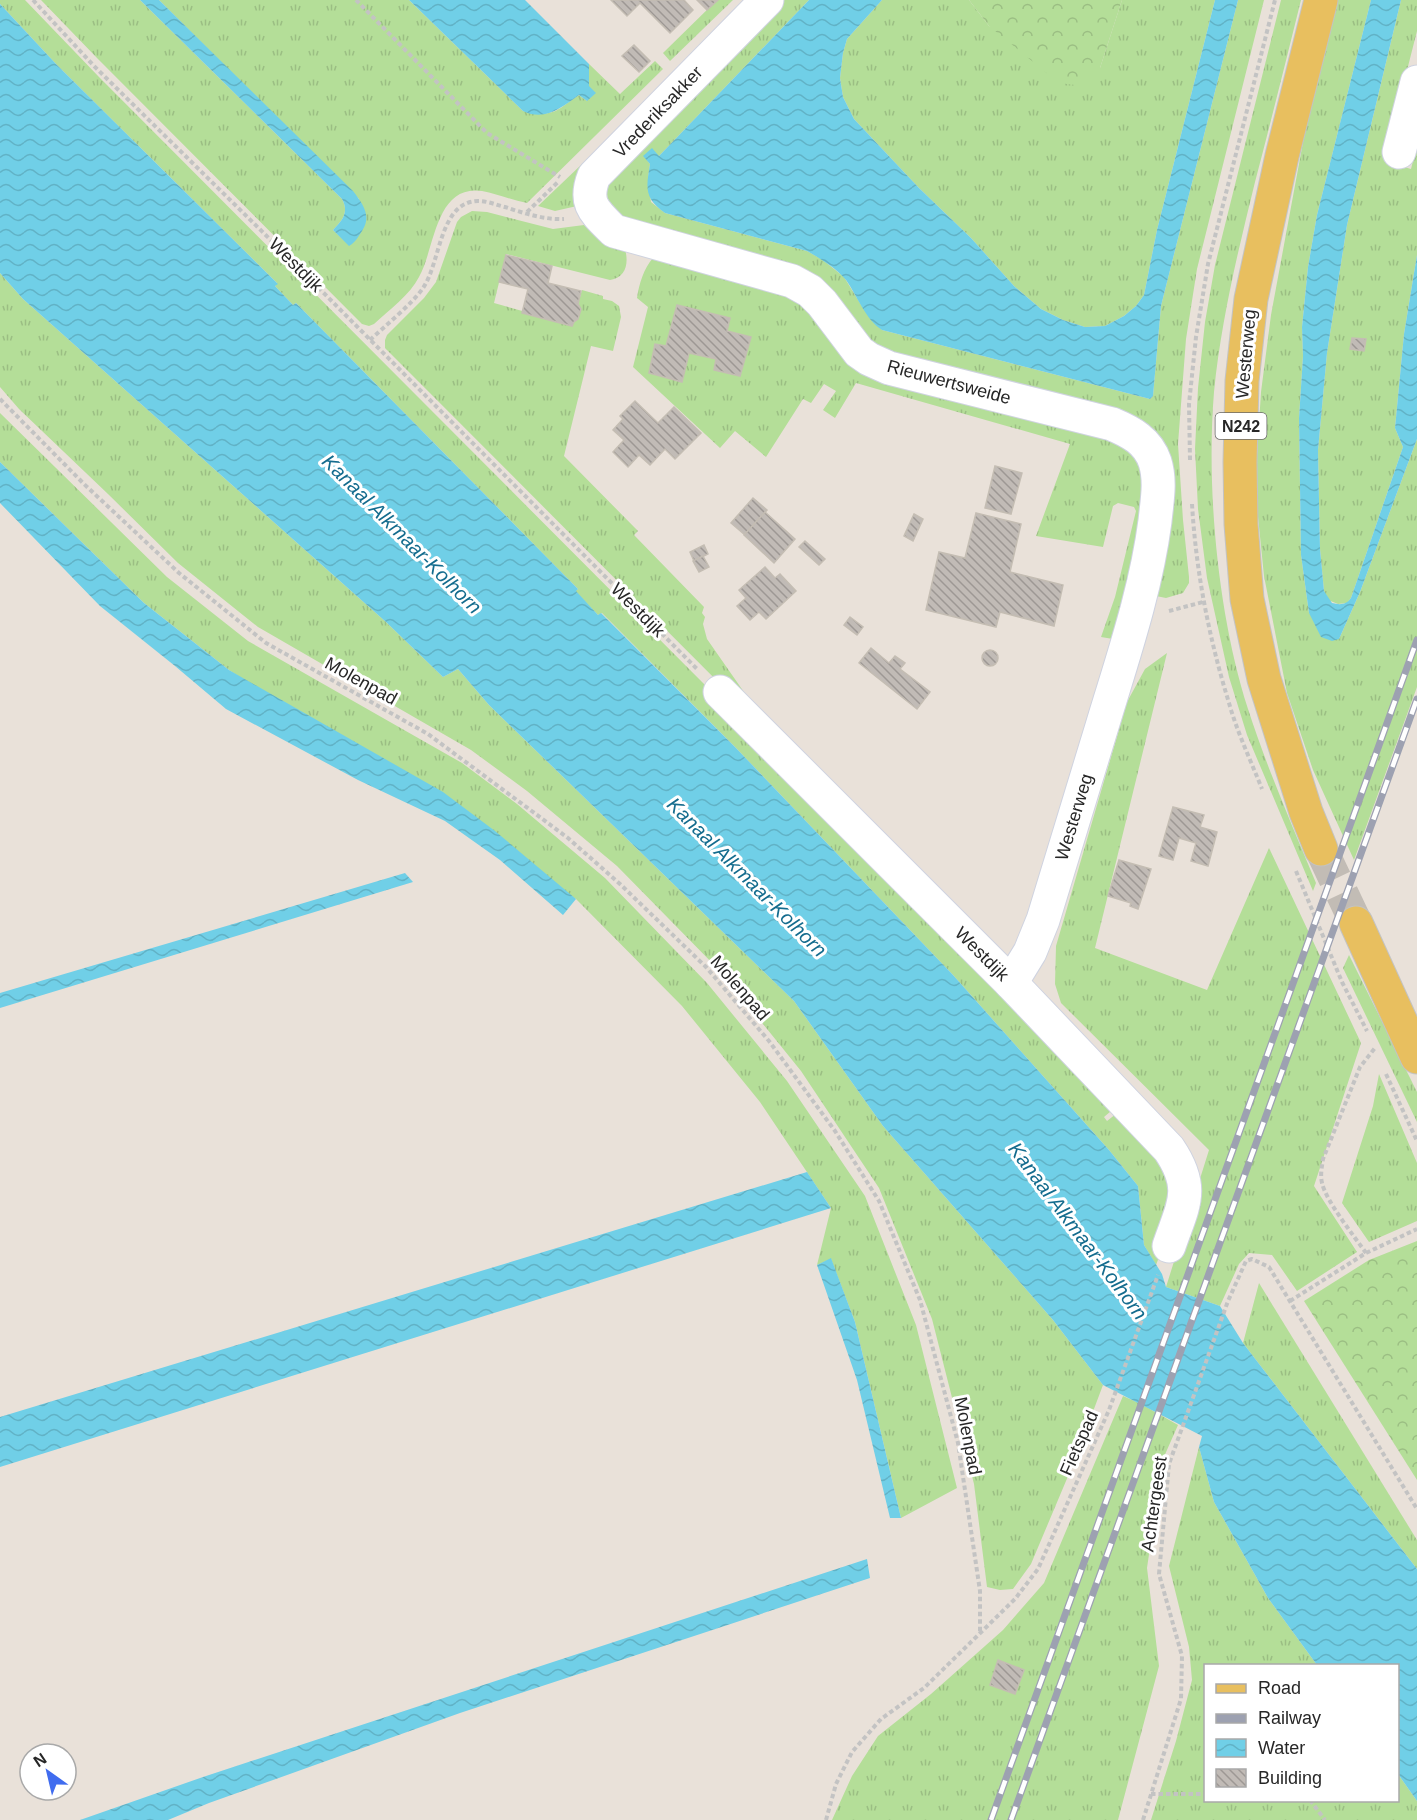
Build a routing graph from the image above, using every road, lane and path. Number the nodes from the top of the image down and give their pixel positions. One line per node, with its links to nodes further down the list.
1 (33, 0): 10 (path, Westdijk)
2 (356, 0): 9 (path)
3 (766, 0): 8 (street, Vrederiksakker)
4 (1275, 0): 12 (path)
5 (1322, 0): 17 (main road, Westerweg / N242)
6 (1417, 82): 7 (street)
7 (1399, 152)
8 (590, 203): 9 (path); 15 (street, Rieuwertsweide)
9 (527, 212): 10 (path)
10 (370, 340): 16 (path, Westdijk)
11 (0, 399): 31 (path, Molenpad)
12 (1190, 464)
13 (1191, 496): 14 (path)
14 (1203, 602)
15 (1136, 612): 20 (street, Westerweg)
16 (720, 692): 20 (street, Westdijk)
17 (1322, 849)
18 (1356, 923): 19 (main road)
19 (1376, 967): 21 (main road); 22 (main road)
20 (1011, 983): 27 (street, Westdijk)
21 (1417, 1031)
22 (1417, 1057)
23 (1380, 1058): 28 (path)
24 (1384, 1069): 25 (path)
25 (1417, 1141)
26 (1417, 1230): 28 (path)
27 (1169, 1246): 31 (path, Fietspad)
28 (1366, 1253): 29 (path)
29 (1290, 1301): 30 (path); 32 (path, Achtergeest)
30 (1417, 1509)
31 (980, 1632): 35 (path)
32 (1151, 1794): 33 (path); 36 (path, Achtergeest)
33 (1204, 1794)
34 (1312, 1802): 37 (path)
35 (826, 1820)
36 (1143, 1820)
37 (1325, 1820)

